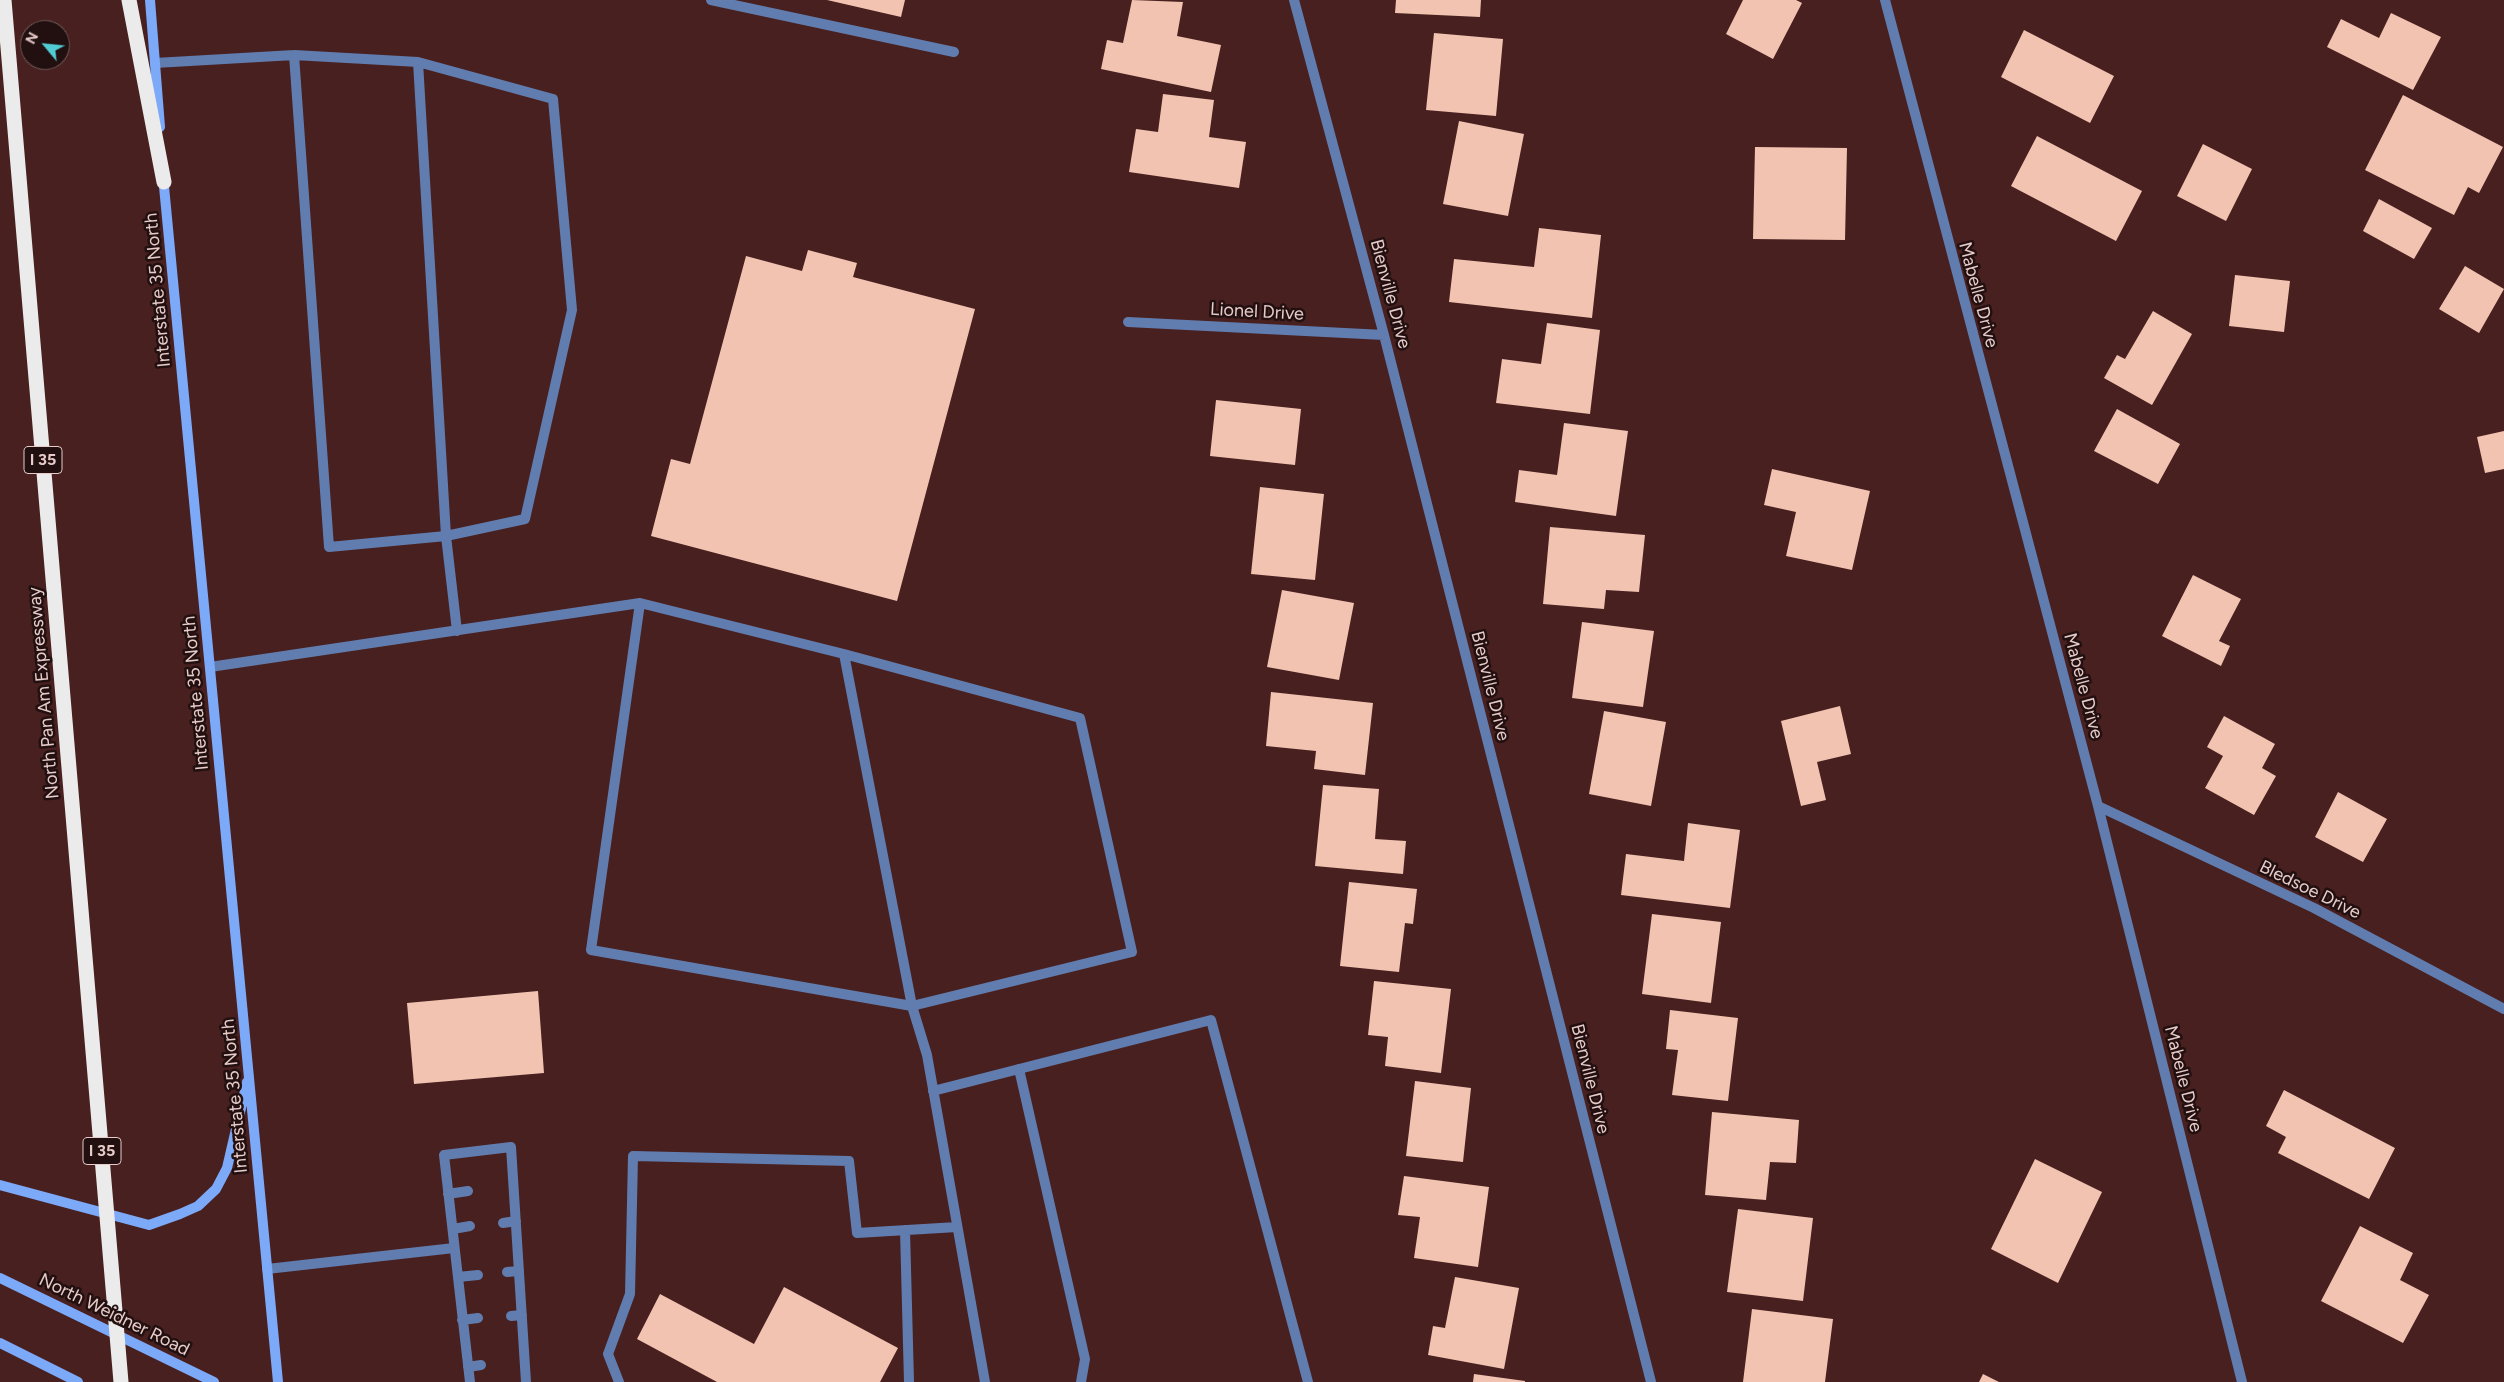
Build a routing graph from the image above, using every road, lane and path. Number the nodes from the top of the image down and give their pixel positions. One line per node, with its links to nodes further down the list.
1 (4, 0): 47 (highway, North Pan Am Expressway / I 35)
2 (129, 0): 11 (highway)
3 (150, 0): 10 (main road, Interstate 35 North)
4 (711, 0): 7 (street)
5 (1294, 0): 13 (street, Bienville Drive)
6 (1885, 0): 19 (street, Mabelle Drive)
7 (954, 52)
8 (294, 54): 9 (street); 10 (street); 14 (street)
9 (418, 62): 14 (street); 14 (street)
10 (155, 63): 11 (main road, Interstate 35 North)
11 (164, 182): 18 (main road, Interstate 35 North)
12 (1128, 322): 13 (street, Lionel Drive)
13 (1384, 335): 57 (street, Bienville Drive)
14 (446, 536): 16 (street)
15 (640, 603): 16 (street); 17 (street); 20 (street)
16 (457, 631): 18 (street)
17 (844, 654): 20 (street); 20 (street)
18 (210, 667): 23 (main road, Interstate 35 North)
19 (2098, 806): 21 (street, Bledsoe Drive); 58 (street, Mabelle Drive)
20 (912, 1006): 24 (street)
21 (2504, 1009)
22 (1018, 1069): 24 (street); 55 (street); 56 (street)
23 (249, 1073): 25 (main road); 35 (main road, Interstate 35 North)
24 (933, 1091): 31 (street)
25 (0, 1185)
26 (468, 1191): 27 (street)
27 (448, 1194): 28 (street); 32 (street)
28 (516, 1221): 29 (street); 36 (street)
29 (503, 1223)
30 (470, 1226): 32 (street)
31 (957, 1227): 33 (street); 54 (street)
32 (453, 1229): 34 (street)
33 (906, 1230): 52 (street); 53 (street)
34 (454, 1248): 35 (street); 39 (street)
35 (267, 1269): 49 (main road, Interstate 35 North)
36 (519, 1271): 37 (street); 51 (street)
37 (507, 1272)
38 (478, 1275): 39 (street)
39 (458, 1277): 42 (street)
40 (0, 1278): 48 (main road, North Weidner Road)
41 (478, 1318): 42 (street)
42 (462, 1320): 45 (street)
43 (0, 1343): 46 (main road)
44 (482, 1365): 45 (street)
45 (468, 1367): 50 (street)
46 (78, 1382)
47 (121, 1382)
48 (214, 1382)
49 (278, 1382)
50 (470, 1382)
51 (526, 1382)
52 (619, 1382)
53 (909, 1382)
54 (985, 1382)
55 (1081, 1382)
56 (1308, 1382)
57 (1651, 1382)
58 (2242, 1382)

